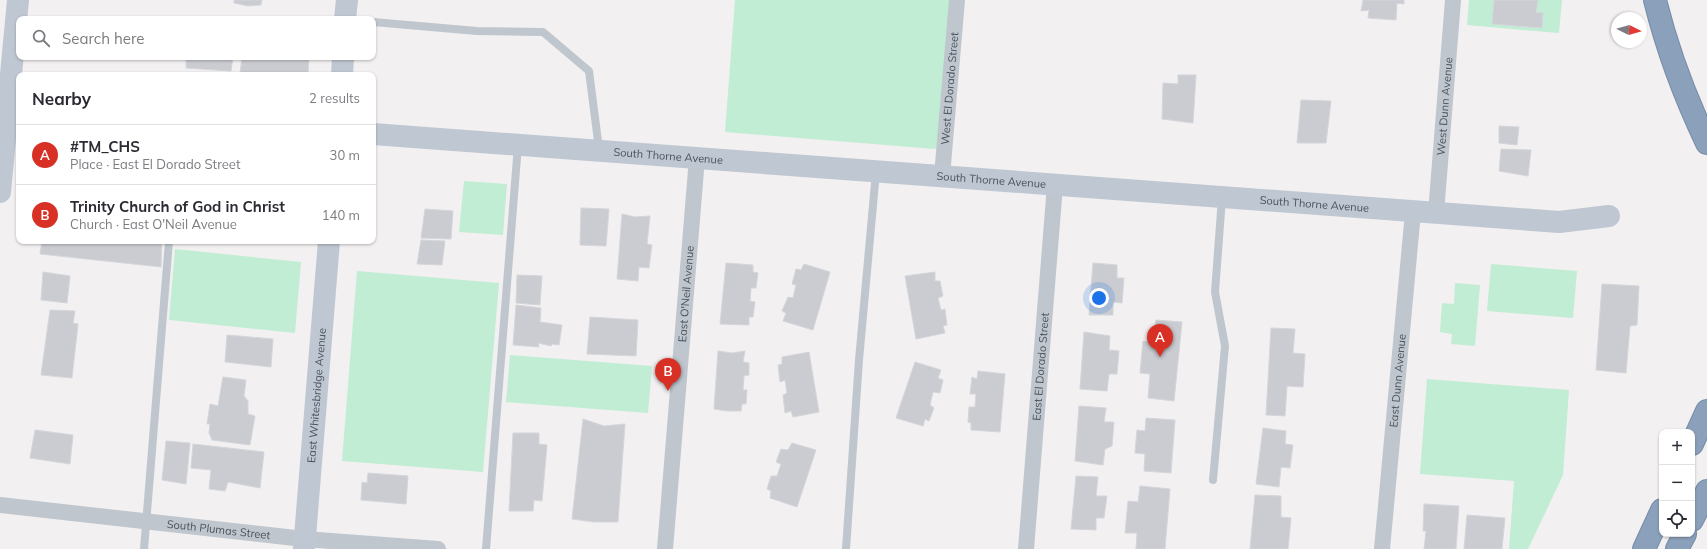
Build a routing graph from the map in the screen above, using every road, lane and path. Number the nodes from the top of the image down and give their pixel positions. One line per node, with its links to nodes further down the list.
1 (18, 0): 6 (street)
2 (347, 0): 7 (street)
3 (957, 0): 19 (street, West El Dorado Street)
4 (1453, 0): 24 (street, West Dunn Avenue)
5 (1655, 0): 14 (highway)
6 (17, 16)
7 (346, 16)
8 (376, 22): 16 (lane)
9 (16, 24): 12 (street)
10 (343, 60): 11 (street)
11 (342, 72)
12 (10, 96): 21 (street)
13 (376, 134): 15 (street, South Thorne Avenue)
14 (1707, 142)
15 (518, 144): 16 (street, South Thorne Avenue); 40 (lane)
16 (599, 151): 17 (street, South Thorne Avenue)
17 (696, 158): 18 (street, South Thorne Avenue); 41 (street, East O'Neil Avenue)
18 (876, 171): 19 (street, South Thorne Avenue); 42 (lane)
19 (942, 176): 20 (street, South Thorne Avenue)
20 (1055, 185): 22 (street, South Thorne Avenue); 43 (street, East El Dorado Street)
21 (0, 192)
22 (1222, 198): 23 (street, South Thorne Avenue); 30 (lane)
23 (1413, 212): 24 (street, South Thorne Avenue); 44 (street, East Dunn Avenue)
24 (1436, 213): 25 (street, South Thorne Avenue)
25 (1609, 216)
26 (169, 244): 35 (lane)
27 (329, 244): 37 (street, East Whitesbridge Avenue)
28 (1707, 411): 29 (highway)
29 (1695, 437)
30 (1213, 480)
31 (1707, 490): 33 (highway)
32 (0, 505): 35 (street, South Plumas Street)
33 (1695, 514)
34 (1659, 516): 45 (highway)
35 (147, 522): 37 (street, South Plumas Street); 38 (lane)
36 (1683, 537): 46 (highway)
37 (304, 544): 39 (street, South Plumas Street)
38 (144, 549)
39 (438, 549)
40 (486, 549)
41 (665, 549)
42 (846, 549)
43 (1026, 549)
44 (1382, 549)
45 (1644, 549)
46 (1677, 549)

